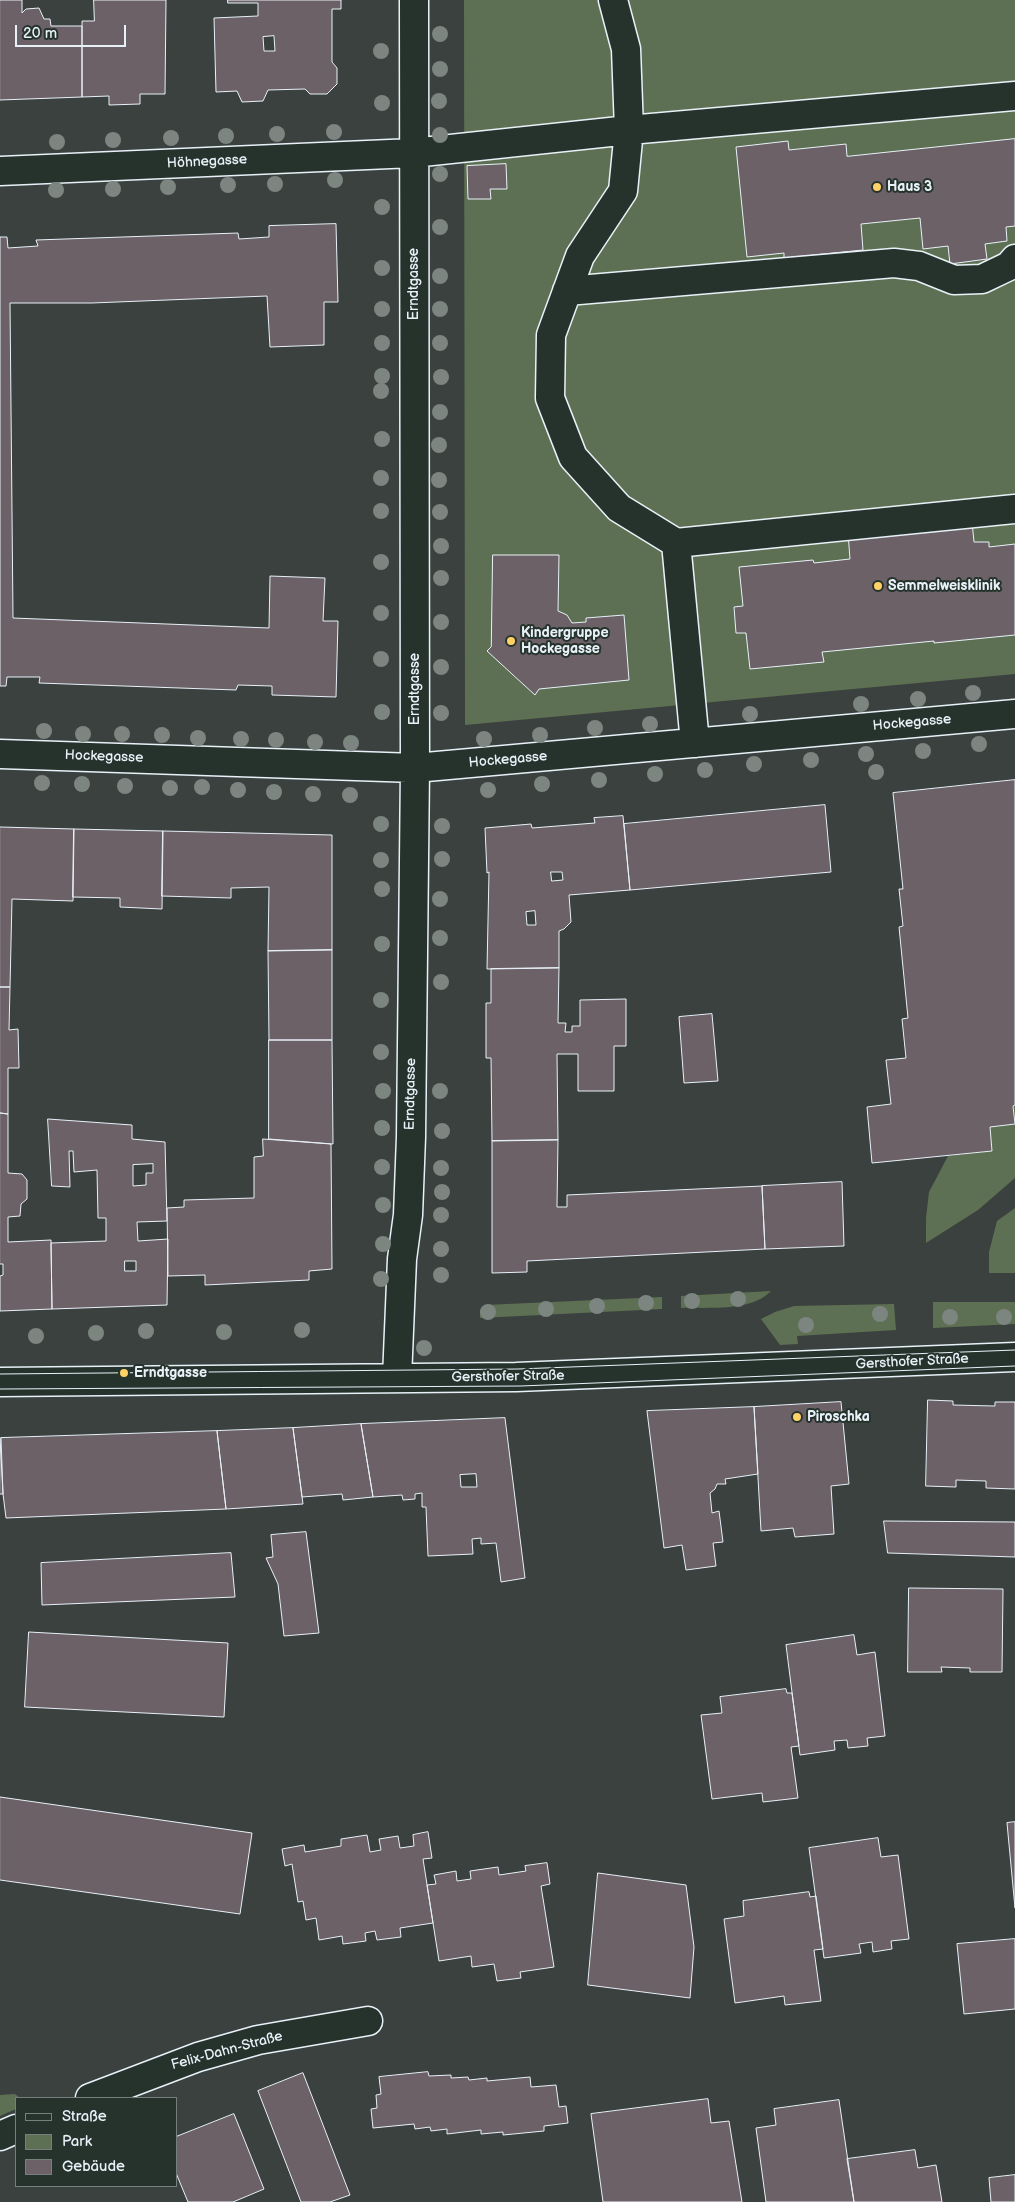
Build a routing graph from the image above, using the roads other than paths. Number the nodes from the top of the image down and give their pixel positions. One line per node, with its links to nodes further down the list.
1 (414, 0): 5 (street, Erndtgasse)
2 (613, 0): 4 (street)
3 (1015, 96): 4 (street, Höhnegasse)
4 (630, 130): 5 (street, Höhnegasse); 8 (street)
5 (413, 153): 6 (street, Höhnegasse); 14 (street, Erndtgasse)
6 (0, 171)
7 (1015, 259): 8 (street)
8 (567, 290): 10 (street)
9 (1015, 509): 10 (street)
10 (676, 543): 12 (street)
11 (1015, 714): 12 (street, Hockegasse)
12 (696, 743): 14 (street, Hockegasse)
13 (0, 754): 14 (street, Hockegasse)
14 (415, 768): 16 (street, Erndtgasse)
15 (1015, 1357): 16 (street, Gersthofer Straße)
16 (397, 1378): 17 (street, Gersthofer Straße)
17 (0, 1382)
18 (368, 2020): 19 (street, Felix-Dahn-Straße)
19 (93, 2097)
20 (15, 2129): 21 (street)
21 (0, 2136)

